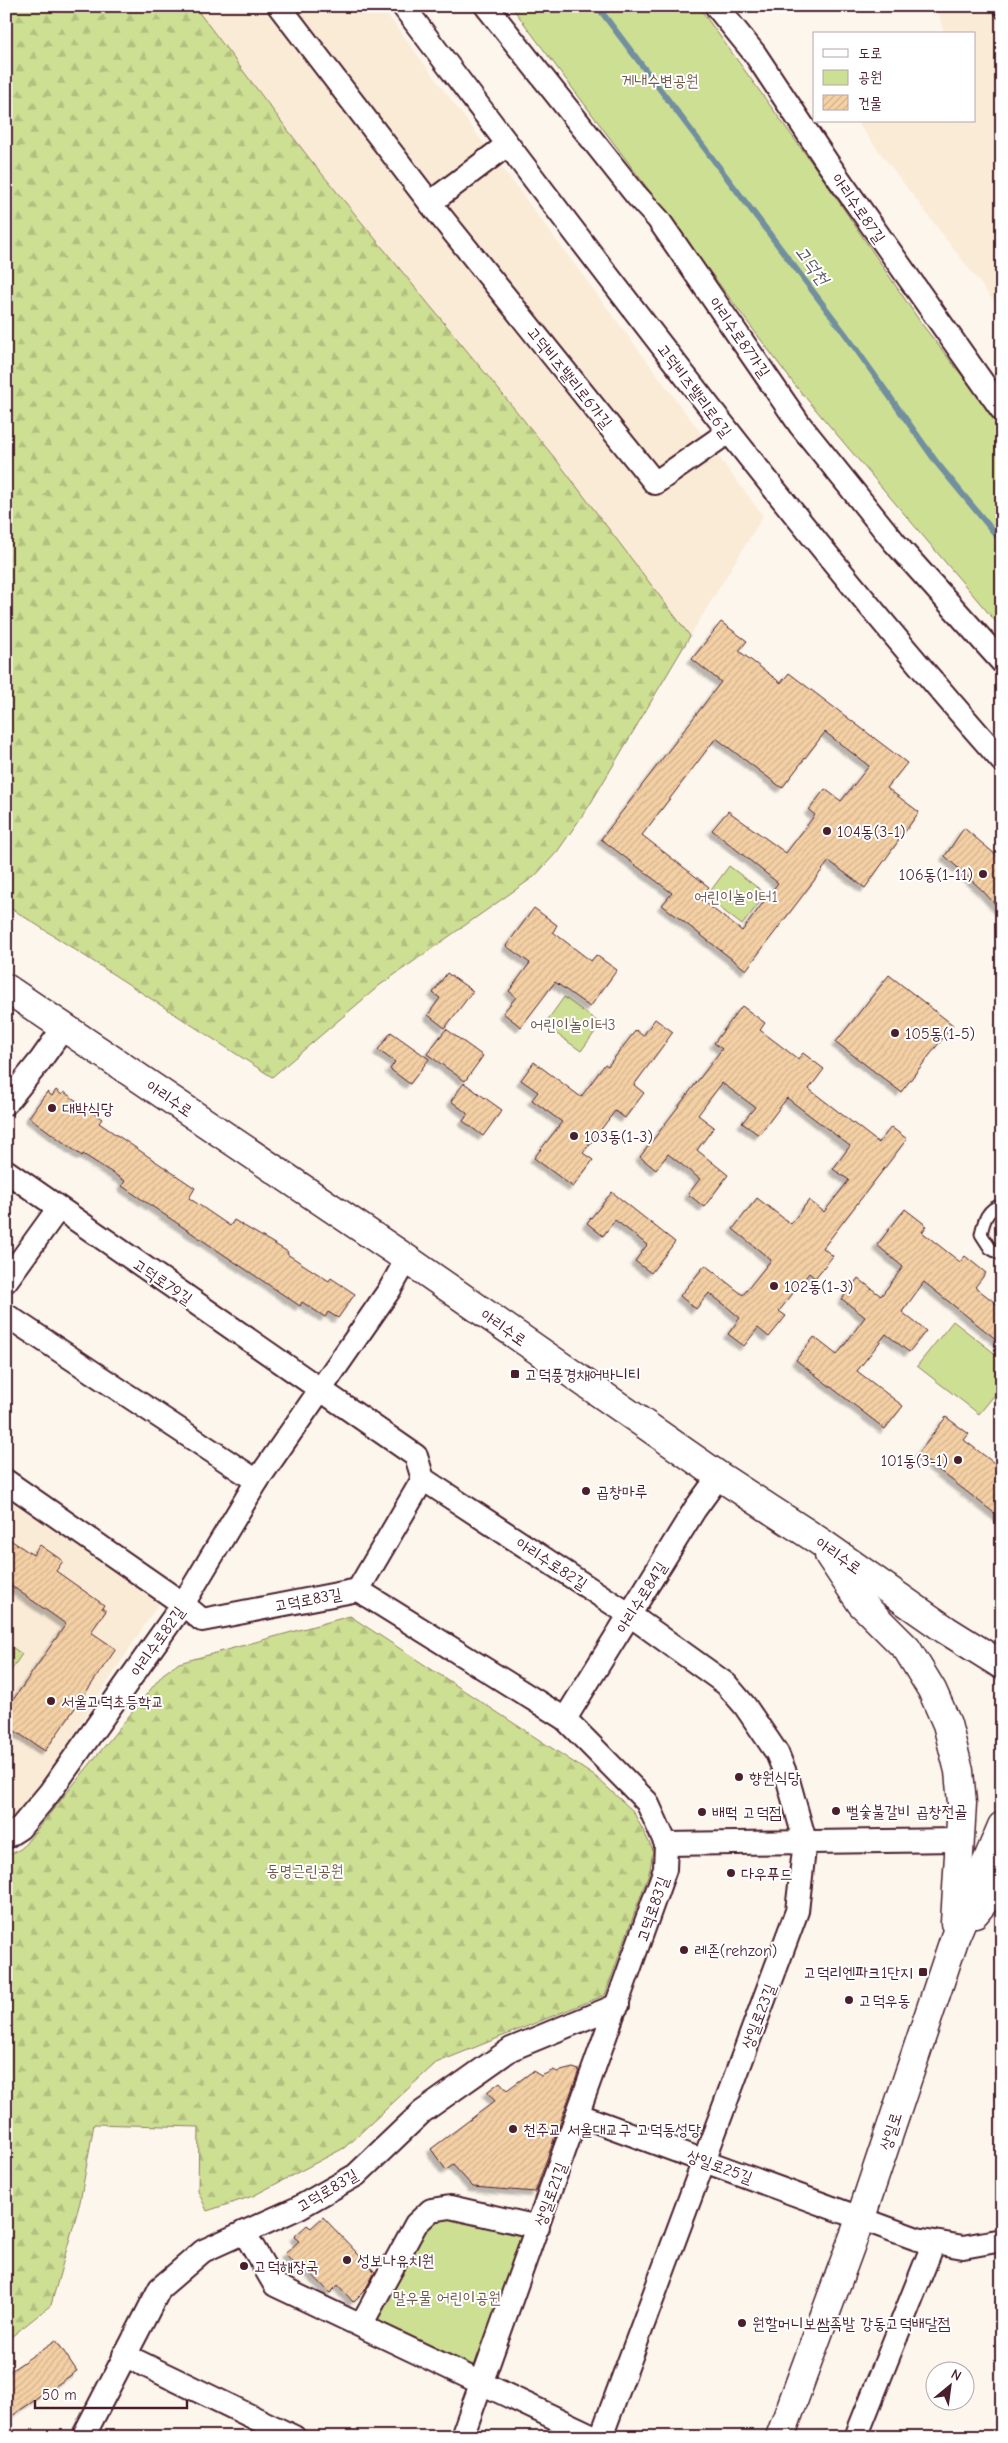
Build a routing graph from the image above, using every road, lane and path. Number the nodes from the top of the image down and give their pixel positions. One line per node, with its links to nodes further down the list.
1 (279, 6): 8 (street, 고덕비즈밸리로6가길)
2 (403, 6): 7 (street, 고덕비즈밸리로6길)
3 (486, 6): 11 (street, 아리수로87가길)
4 (716, 6): 9 (street, 아리수로87길)
5 (999, 6): 6 (lane)
6 (1002, 13)
7 (507, 144): 8 (street); 10 (street, 고덕비즈밸리로6길)
8 (430, 203): 10 (street, 고덕비즈밸리로6가길)
9 (1002, 410)
10 (727, 433): 12 (street, 고덕비즈밸리로6길)
11 (1002, 662)
12 (1002, 761)
13 (6, 988): 14 (main road, 아리수로)
14 (64, 1026): 15 (street); 20 (main road, 아리수로)
15 (6, 1103)
16 (6, 1171): 18 (street, 고덕로79길)
17 (1002, 1205): 19 (lane)
18 (58, 1209): 21 (street); 23 (street, 고덕로79길)
19 (1002, 1255)
20 (407, 1259): 23 (street, 아리수로82길); 24 (main road, 아리수로)
21 (6, 1281)
22 (6, 1315): 27 (street)
23 (321, 1389): 25 (street); 27 (street, 아리수로82길)
24 (718, 1476): 28 (main road, 아리수로); 31 (street, 아리수로84길)
25 (423, 1479): 29 (street); 31 (street, 아리수로82길)
26 (6, 1480): 30 (street, 고덕로83길)
27 (257, 1481): 30 (street, 아리수로82길)
28 (819, 1541): 32 (main road, 아리수로); 36 (main road)
29 (358, 1590): 30 (street, 고덕로83길); 33 (street, 고덕로83길)
30 (184, 1604): 35 (street, 아리수로82길)
31 (630, 1615): 33 (street, 아리수로84길); 37 (street, 상일로23길)
32 (1002, 1665)
33 (565, 1719): 38 (street, 고덕로83길)
34 (1002, 1826): 40 (main road, 상일로)
35 (6, 1838)
36 (958, 1840): 37 (street); 40 (main road)
37 (805, 1841): 38 (street); 43 (street, 상일로23길)
38 (666, 1844): 41 (street, 고덕로83길)
39 (1002, 1880): 40 (main road)
40 (955, 1937): 44 (main road, 상일로)
41 (618, 2005): 42 (street, 상일로21길); 46 (street, 고덕로83길)
42 (579, 2115): 43 (street, 상일로25길); 45 (street, 상일로21길)
43 (704, 2160): 44 (street, 상일로25길); 56 (street, 상일로23길)
44 (861, 2217): 48 (street, 상일로25길); 57 (main road, 상일로)
45 (538, 2227): 49 (street); 51 (street, 상일로21길)
46 (244, 2232): 49 (street); 50 (street, 고덕로83길)
47 (1002, 2240): 48 (street, 상일로25길)
48 (934, 2242): 58 (street)
49 (361, 2325): 51 (street)
50 (124, 2355): 52 (street, 고덕로83길); 53 (street)
51 (483, 2383): 54 (street, 상일로21길); 55 (street)
52 (83, 2437)
53 (294, 2437)
54 (462, 2437)
55 (595, 2437)
56 (601, 2437)
57 (780, 2437)
58 (856, 2437)

